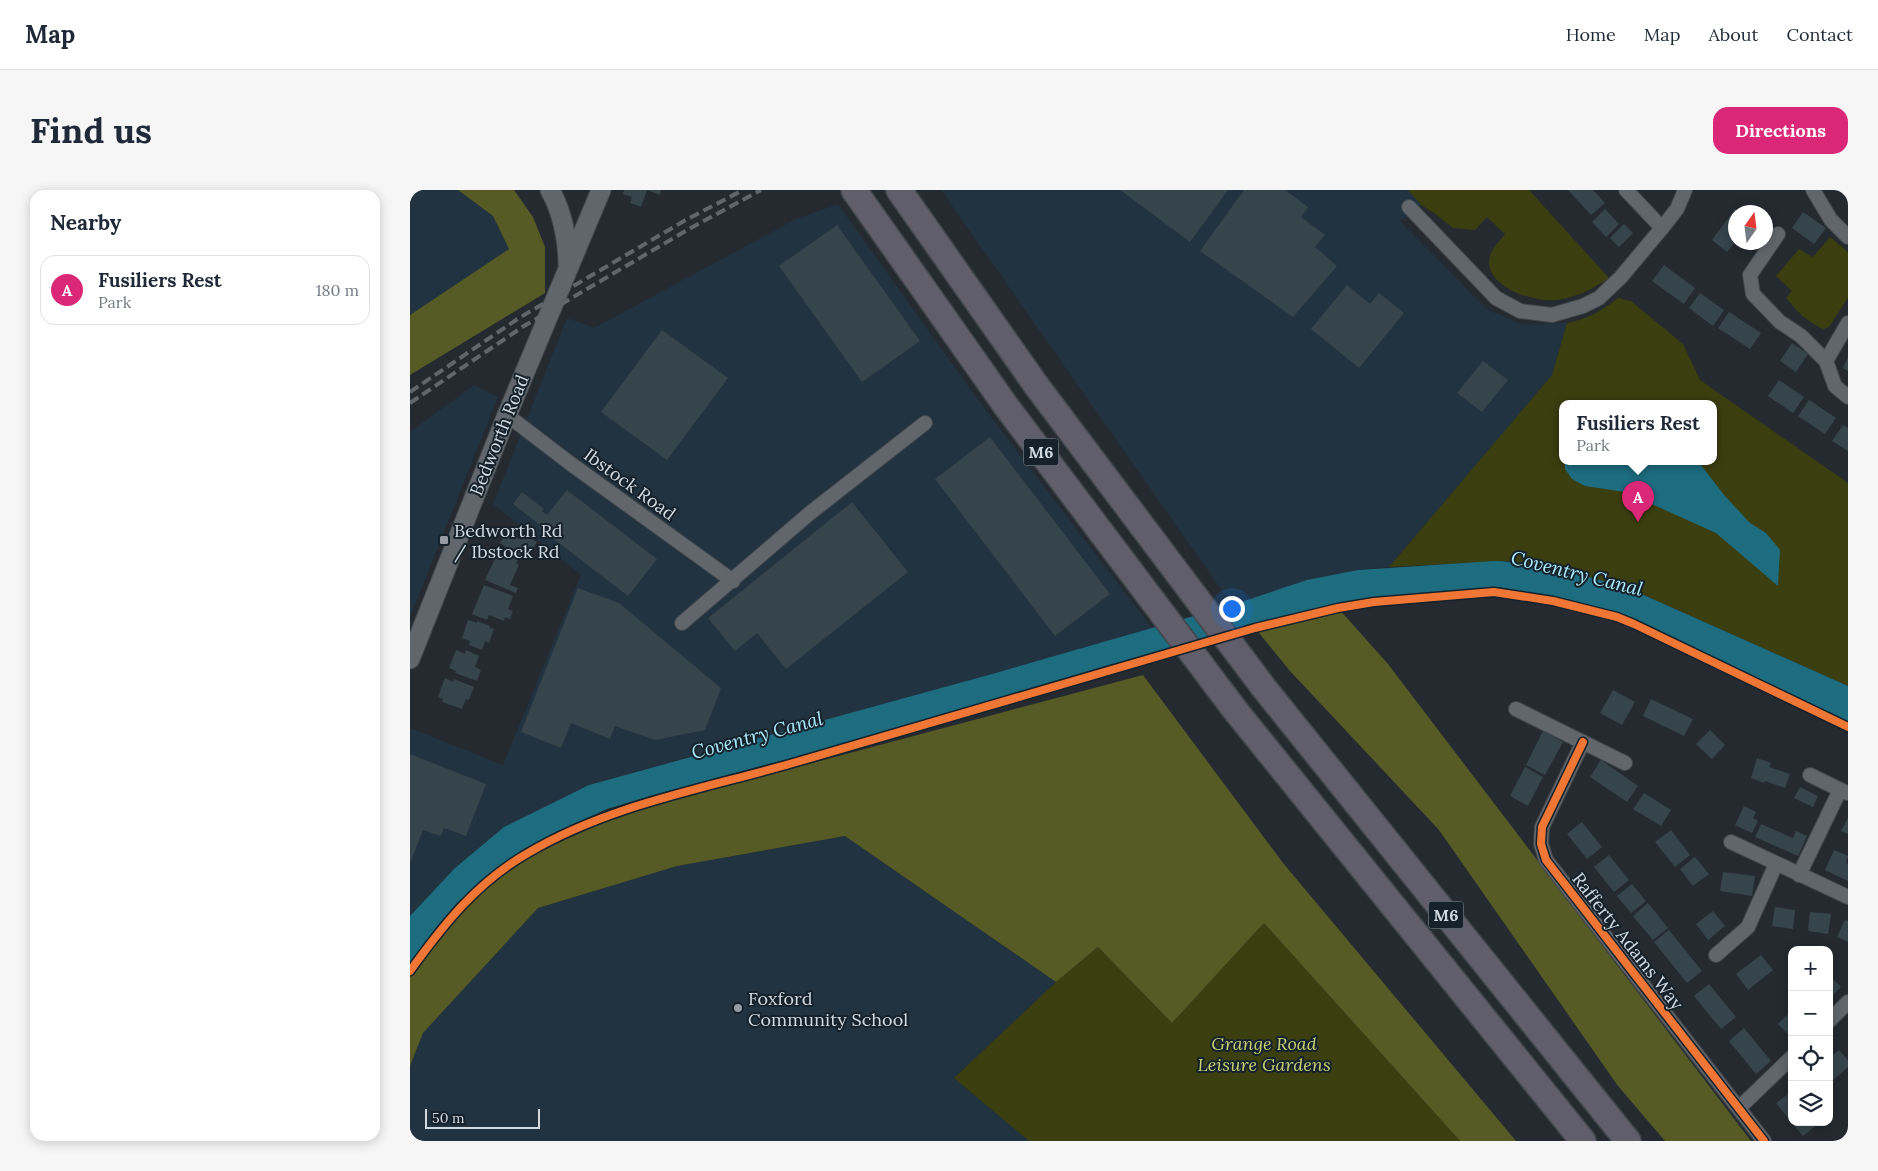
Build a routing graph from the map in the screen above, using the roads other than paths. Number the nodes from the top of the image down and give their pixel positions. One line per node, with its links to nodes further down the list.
1 (550, 190): 12 (main road)
2 (601, 190): 12 (main road, Bedworth Road)
3 (854, 190): 35 (highway, M6)
4 (899, 190): 36 (highway, M6)
5 (1626, 190): 9 (street)
6 (1685, 190): 9 (street)
7 (1818, 192): 11 (street)
8 (1409, 207): 9 (street)
9 (1662, 228)
10 (1778, 234): 14 (street)
11 (1848, 237)
12 (568, 268): 16 (main road, Bedworth Road)
13 (1848, 322): 14 (street)
14 (1826, 361): 15 (street)
15 (1848, 397)
16 (507, 415): 18 (street, Ibstock Road); 20 (main road, Bedworth Road)
17 (925, 423): 18 (street)
18 (733, 581): 19 (street)
19 (682, 623)
20 (410, 659)
21 (1516, 708): 22 (street)
22 (1583, 742): 23 (street); 34 (street, Rafferty Adams Way)
23 (1625, 763)
24 (1810, 775): 25 (street)
25 (1844, 792): 28 (street)
26 (1731, 842): 27 (street)
27 (1776, 864): 28 (street); 30 (street)
28 (1799, 875): 29 (street)
29 (1848, 897)
30 (1716, 955)
31 (1848, 1002): 32 (street)
32 (1833, 1017)
33 (1788, 1061): 34 (street)
34 (1739, 1108): 37 (street, Rafferty Adams Way)
35 (1583, 1141)
36 (1628, 1141)
37 (1764, 1141)

